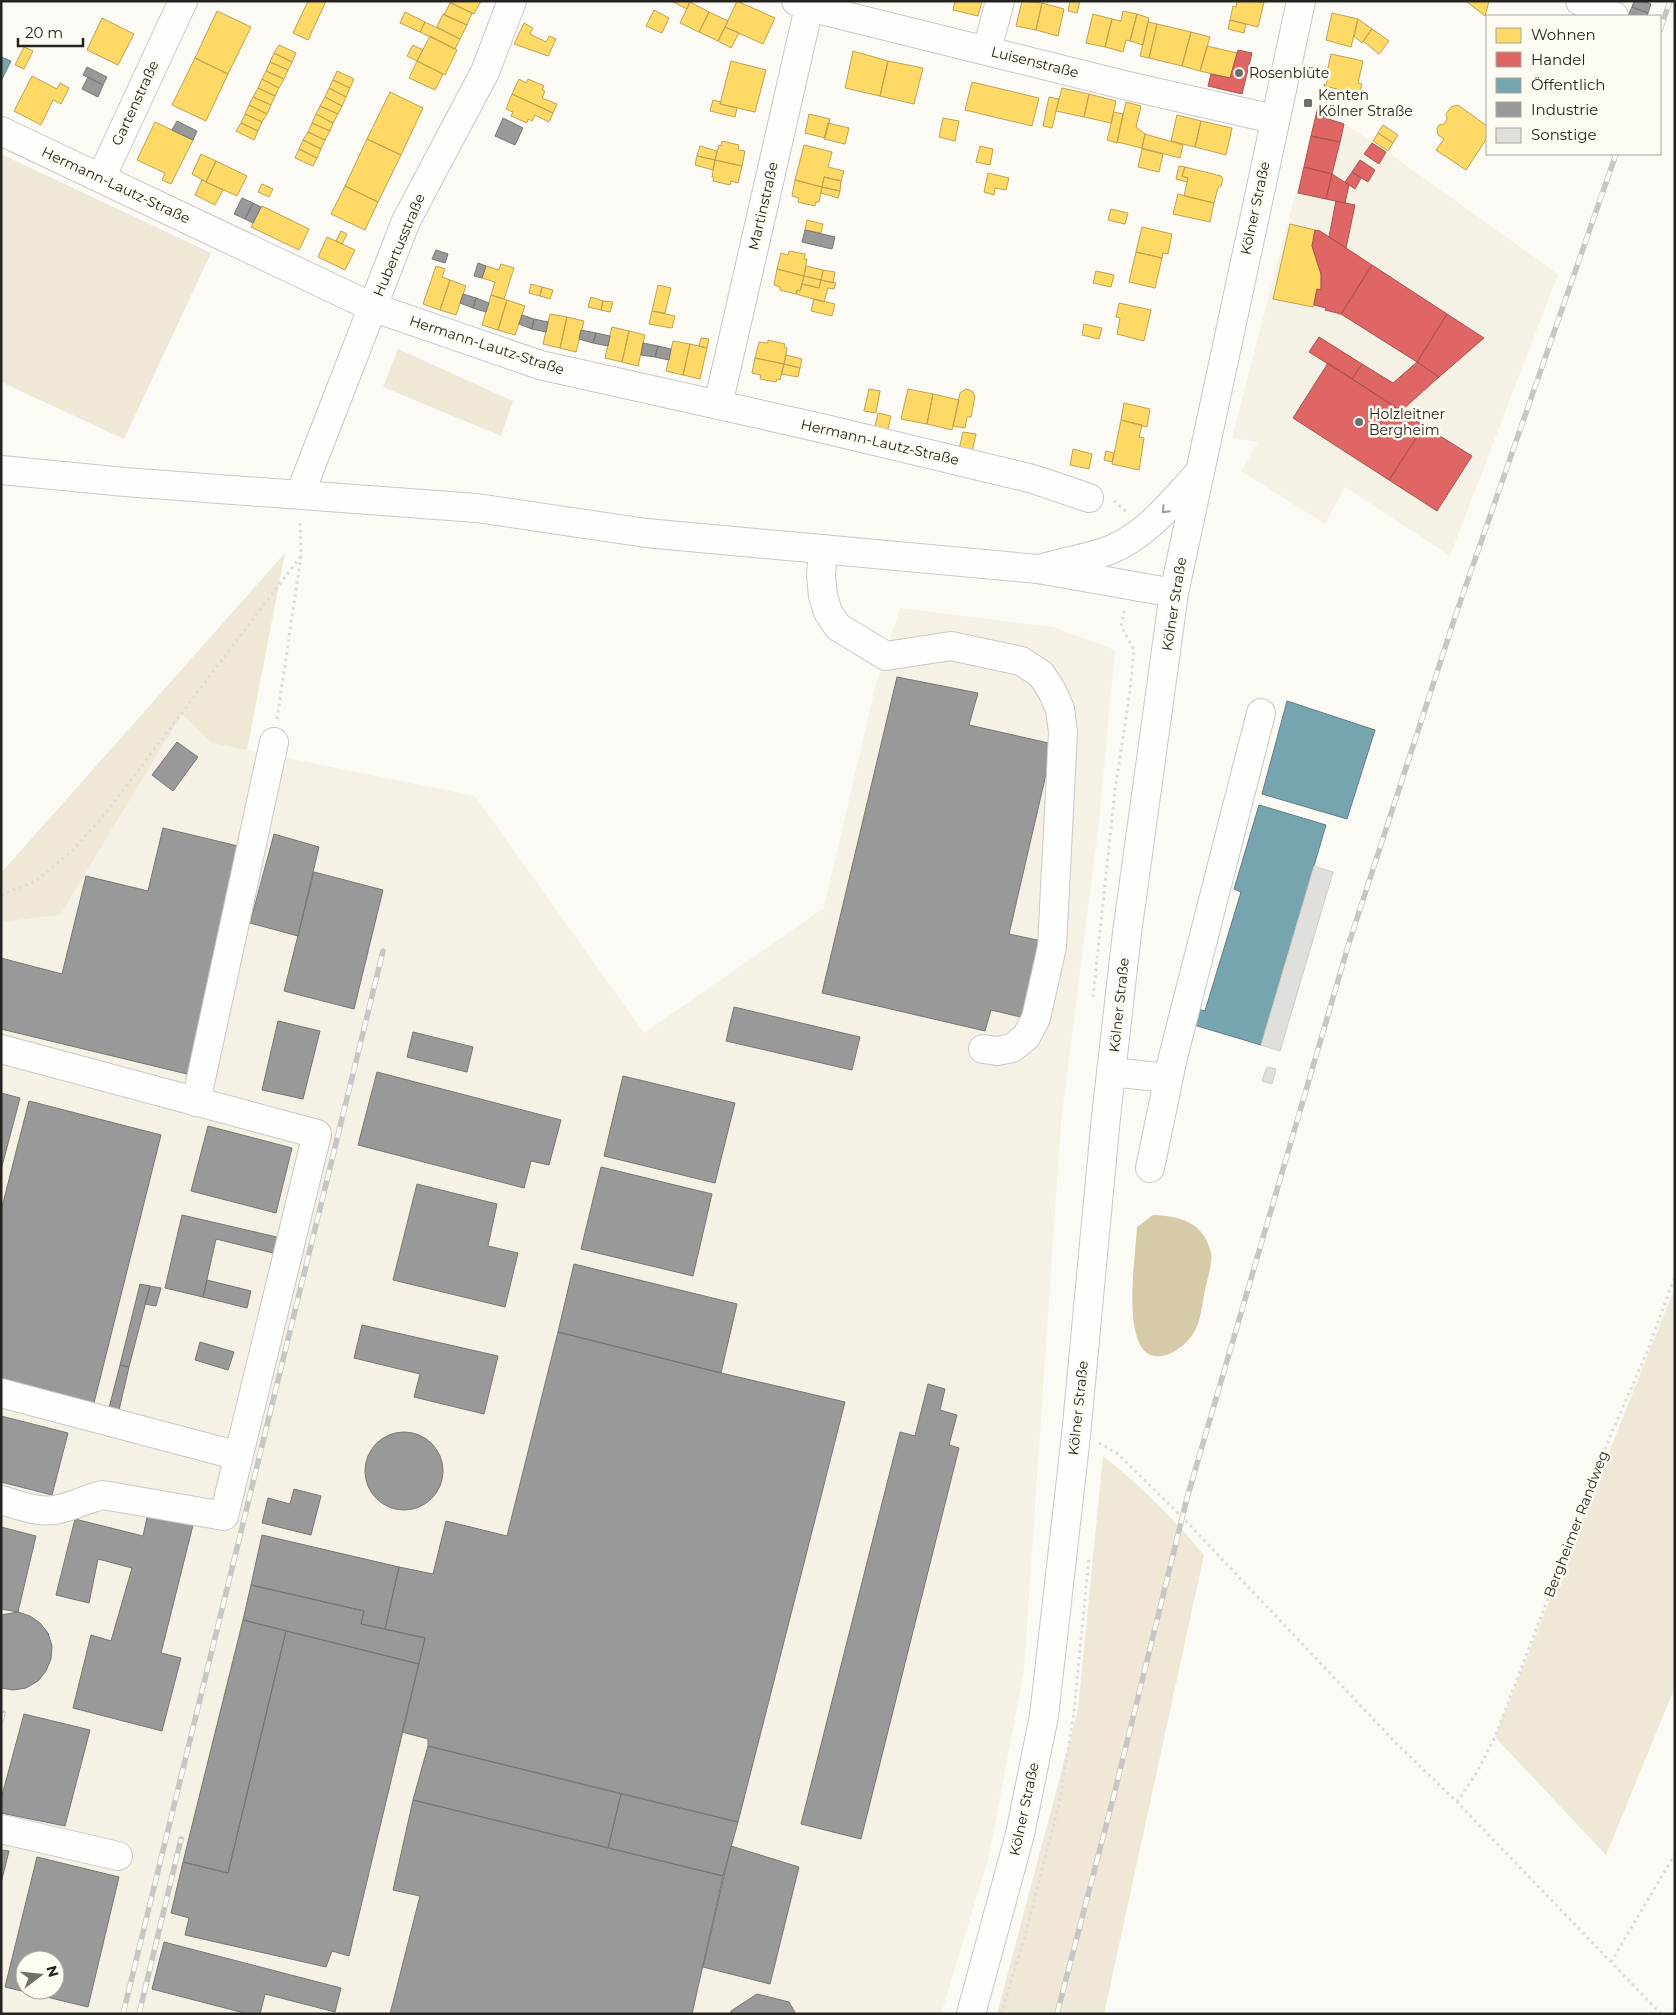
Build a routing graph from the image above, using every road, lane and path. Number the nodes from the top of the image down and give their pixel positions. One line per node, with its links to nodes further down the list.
1 (183, 1): 11 (main road, Gartenstraße)
2 (512, 1): 12 (main road, Hubertusstraße)
3 (1000, 1): 8 (main road)
4 (1301, 1): 9 (main road, Kölner Straße)
5 (1580, 1): 7 (main road)
6 (803, 4): 8 (main road, Luisenstraße); 13 (main road, Martinstraße)
7 (1612, 15)
8 (987, 50): 9 (main road, Luisenstraße)
9 (1274, 119): 15 (main road, Kölner Straße)
10 (1, 131): 11 (main road, Hermann-Lautz-Straße)
11 (101, 178): 12 (main road, Hermann-Lautz-Straße)
12 (372, 307): 13 (main road, Hermann-Lautz-Straße); 16 (main road, Hubertusstraße)
13 (718, 405): 17 (main road, Hermann-Lautz-Straße)
14 (1, 470): 16 (main road)
15 (1198, 474): 20 (main road, one-way to 20); 21 (main road, Kölner Straße)
16 (300, 494): 18 (main road); 19 (path)
17 (1088, 498)
18 (823, 549): 20 (main road); 26 (main road)
19 (300, 556): 23 (path); 24 (path)
20 (1038, 569): 21 (main road)
21 (1174, 593): 27 (main road, Kölner Straße)
22 (1261, 713): 28 (main road)
23 (274, 742): 29 (main road)
24 (1, 894)
25 (1, 1049): 29 (main road)
26 (983, 1049)
27 (1111, 1072): 28 (main road); 33 (main road, Kölner Straße)
28 (1168, 1078): 30 (main road)
29 (196, 1102): 34 (main road)
30 (1150, 1168)
31 (1675, 1276): 36 (path, Bergheimer Randweg)
32 (1, 1393): 34 (main road)
33 (1076, 1435): 36 (path); 41 (main road, Kölner Straße)
34 (239, 1456): 35 (main road)
35 (1, 1500)
36 (1457, 1802): 40 (path)
37 (1, 1829): 39 (main road)
38 (1675, 1854): 40 (path)
39 (118, 1856)
40 (1611, 1962): 42 (path)
41 (971, 2014)
42 (1661, 2014)

